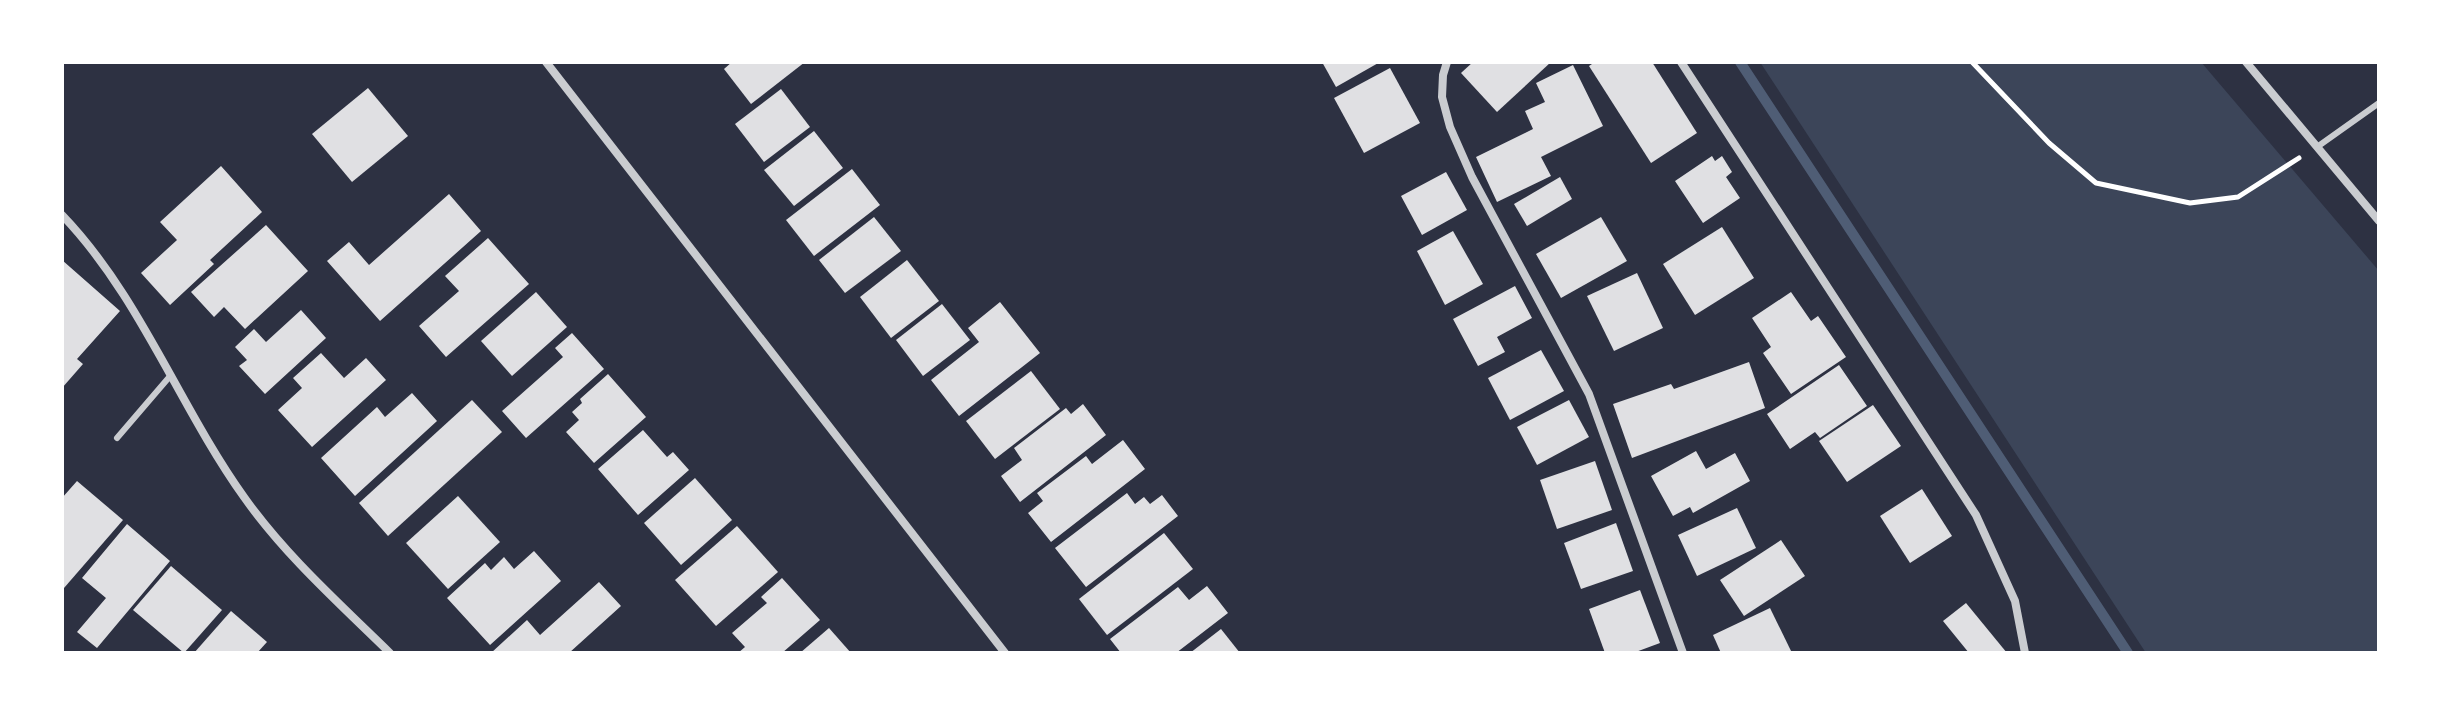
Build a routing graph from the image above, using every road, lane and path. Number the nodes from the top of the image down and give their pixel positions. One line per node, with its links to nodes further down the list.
1 (546, 62): 13 (street)
2 (1447, 62): 14 (street)
3 (1681, 62): 15 (street)
4 (1972, 62): 7 (path)
5 (2246, 62): 7 (street)
6 (2379, 103): 7 (lane)
7 (2317, 147): 9 (street)
8 (62, 215): 10 (street)
9 (2379, 221)
10 (171, 375): 11 (lane); 12 (street)
11 (117, 438)
12 (390, 653)
13 (1005, 653)
14 (1683, 653)
15 (2025, 653)

